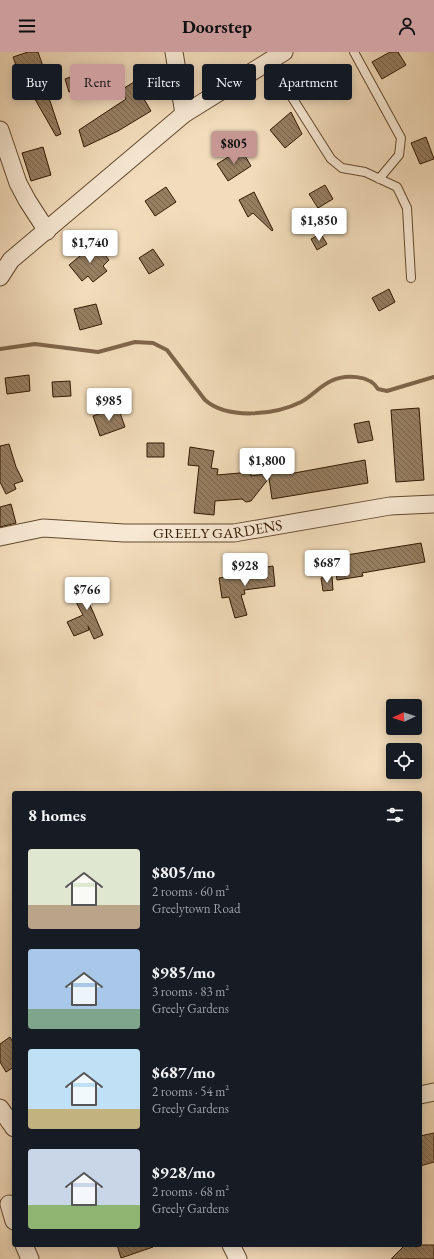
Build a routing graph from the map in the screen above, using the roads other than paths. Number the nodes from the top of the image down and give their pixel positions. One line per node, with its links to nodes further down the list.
1 (174, 52): 5 (street)
2 (284, 52): 4 (street)
3 (354, 52): 7 (lane)
4 (269, 61): 5 (street); 7 (lane)
5 (184, 114): 8 (street)
6 (0, 130): 8 (street)
7 (379, 179): 10 (lane)
8 (47, 231): 9 (street)
9 (0, 277)
10 (411, 278)
11 (434, 504): 12 (street, GREELY GARDENS)
12 (0, 537)
13 (434, 1092): 14 (street)
14 (422, 1095)
15 (0, 1108): 16 (street)
16 (12, 1125)
17 (8, 1204): 18 (street)
18 (12, 1216)
19 (25, 1247): 21 (street)
20 (232, 1247): 22 (street)
21 (30, 1259)
22 (238, 1259)

